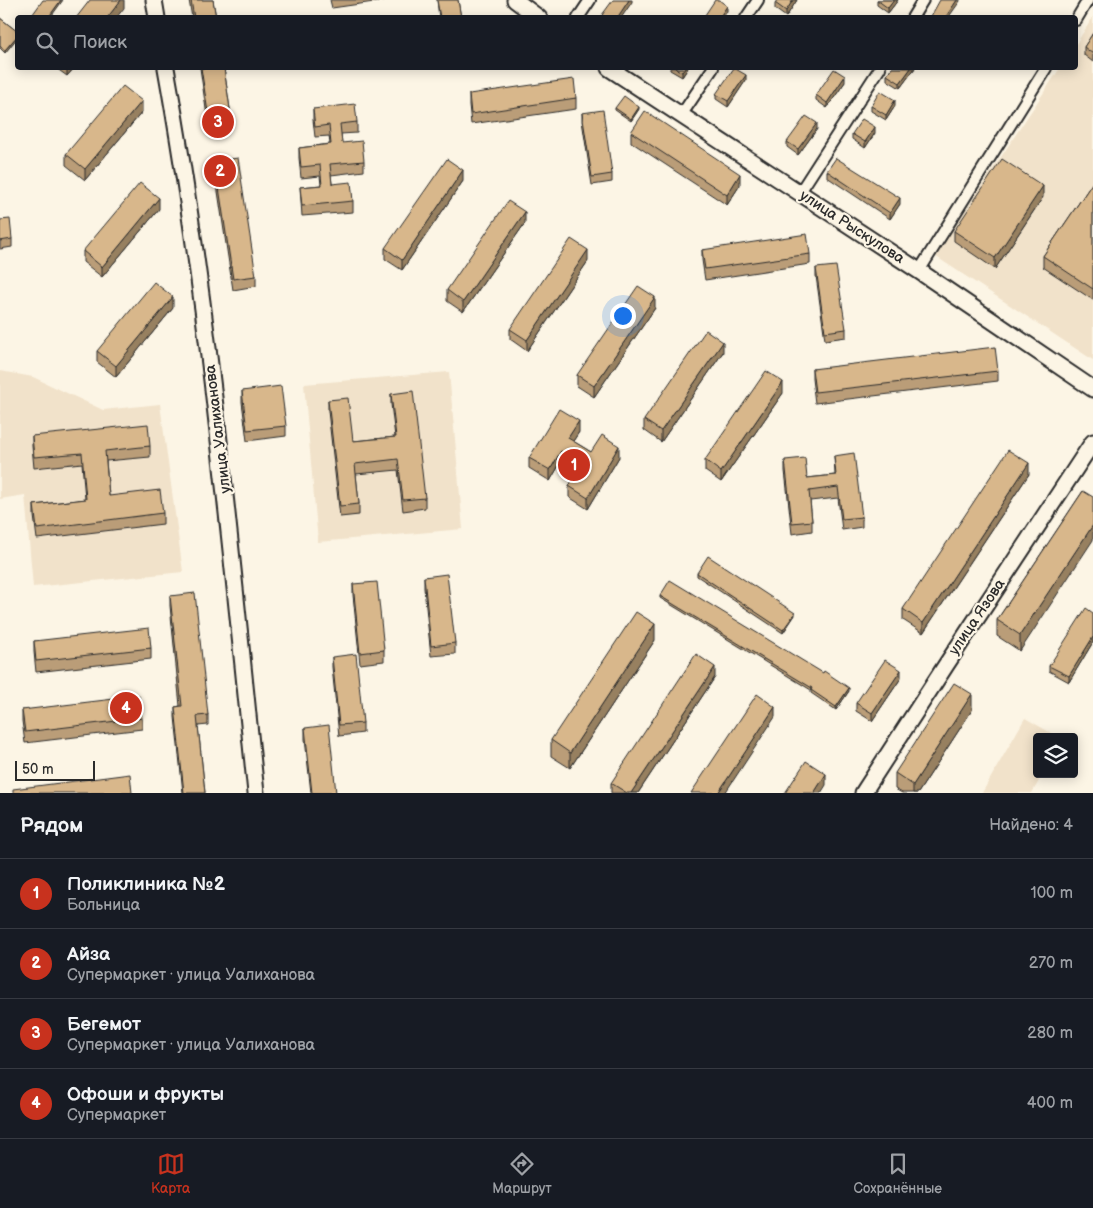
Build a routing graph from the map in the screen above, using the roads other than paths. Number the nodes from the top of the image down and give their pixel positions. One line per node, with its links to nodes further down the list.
1 (154, 0): 7 (street)
2 (515, 0): 8 (street)
3 (590, 0): 9 (street)
4 (758, 0): 10 (street)
5 (923, 0): 11 (street)
6 (1088, 0): 12 (street)
7 (156, 15)
8 (535, 15)
9 (580, 15)
10 (748, 15)
11 (914, 15)
12 (1078, 17)
13 (166, 70): 23 (street, улица Уалиханова)
14 (612, 70): 18 (street, улица Рыскулова)
15 (712, 70): 18 (street)
16 (879, 70): 19 (street)
17 (1045, 70): 20 (street)
18 (682, 114): 19 (street, улица Рыскулова)
19 (800, 192): 20 (street, улица Рыскулова)
20 (919, 271): 21 (street, улица Рыскулова)
21 (1093, 389)
22 (1093, 442): 24 (street, улица Язова)
23 (256, 793)
24 (863, 793)

